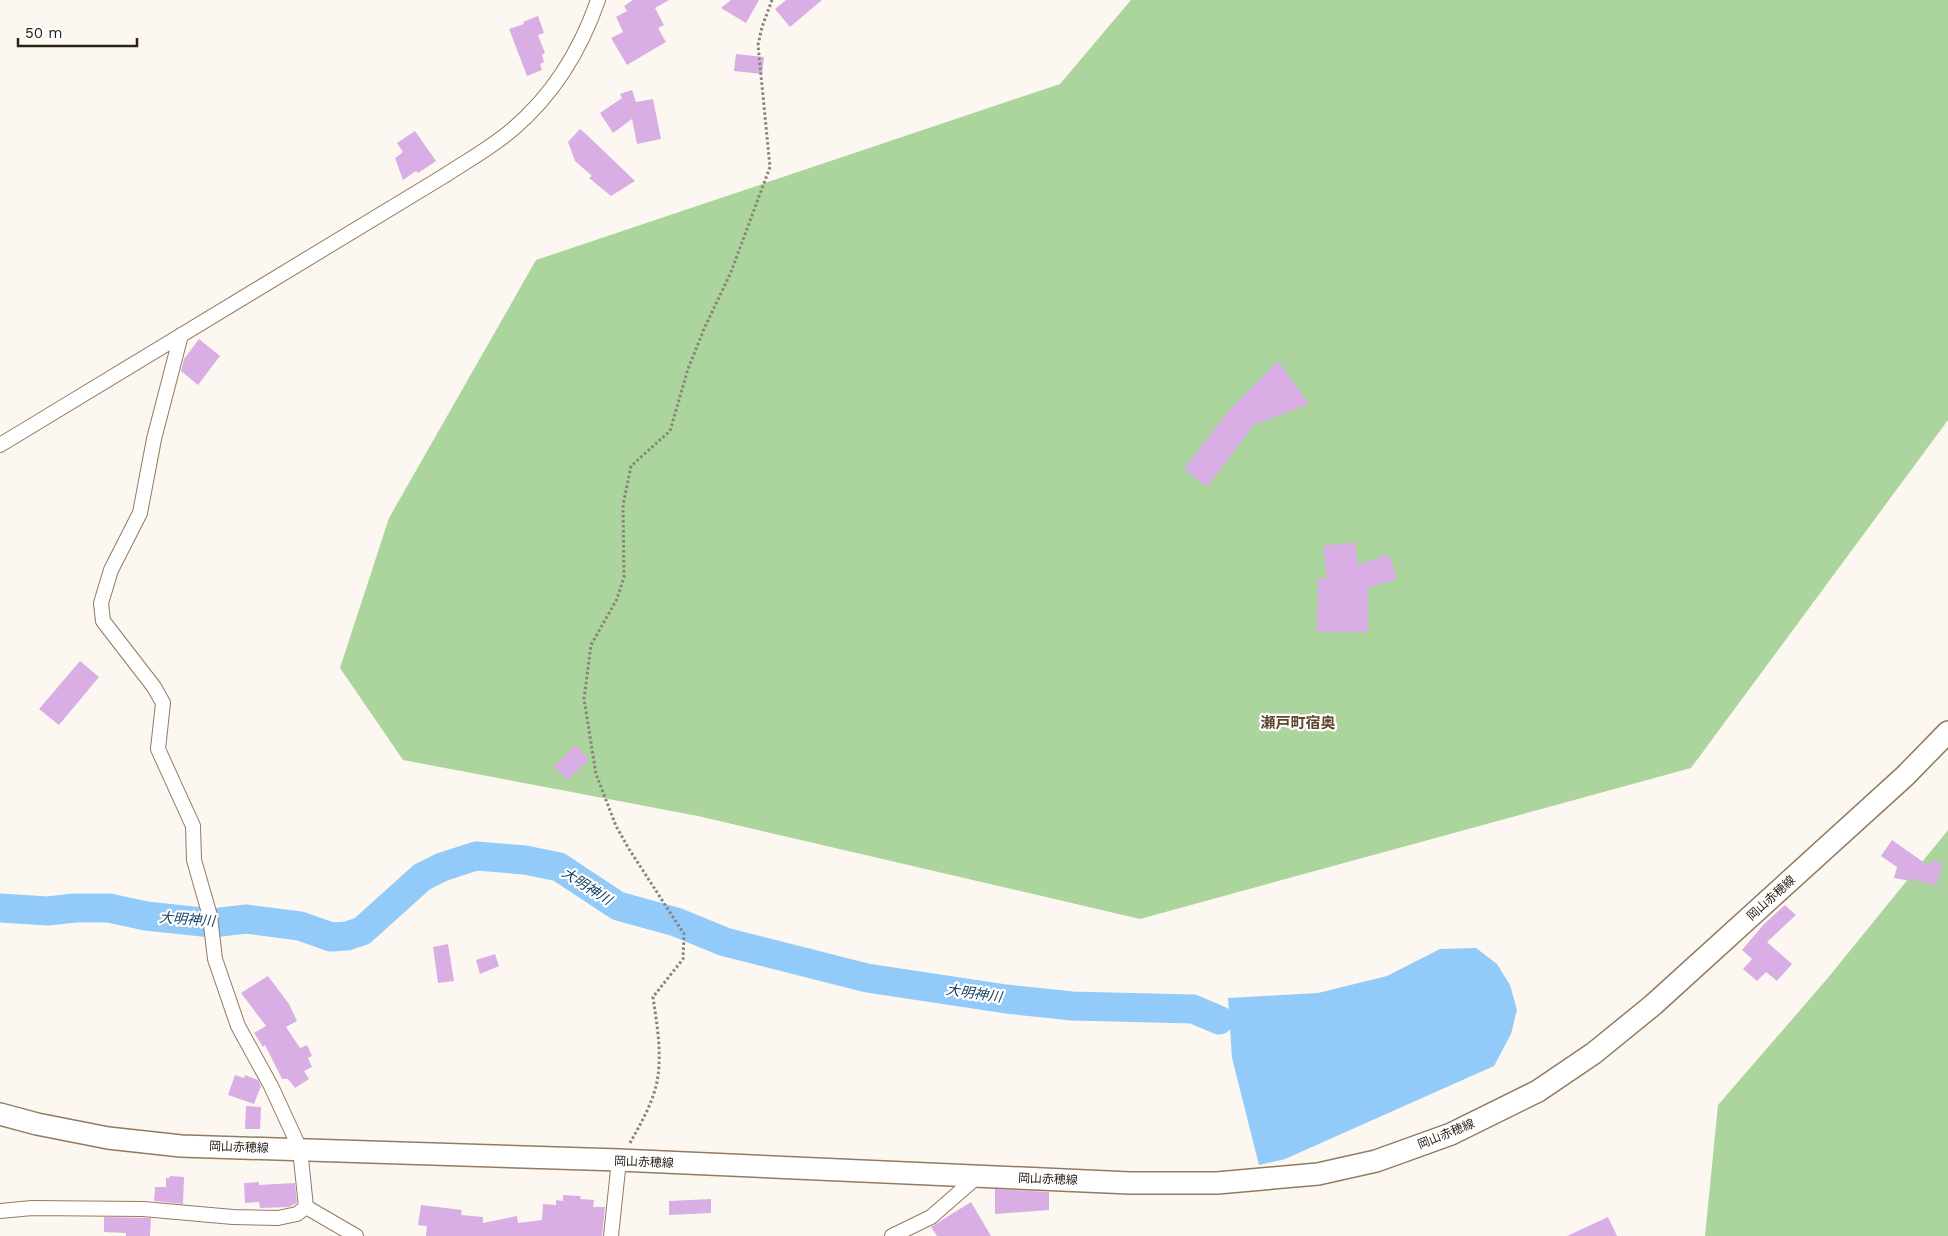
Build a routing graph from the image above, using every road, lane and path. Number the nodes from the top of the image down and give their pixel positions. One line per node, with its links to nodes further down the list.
1 (598, 0): 3 (street)
2 (772, 0): 8 (path)
3 (181, 335): 4 (street); 7 (street)
4 (0, 445)
5 (1948, 732): 9 (main road, 岡山赤穂線)
6 (0, 1114): 7 (main road, 岡山赤穂線)
7 (300, 1149): 8 (main road, 岡山赤穂線); 10 (street)
8 (619, 1160): 9 (main road, 岡山赤穂線); 13 (street)
9 (978, 1176): 14 (street)
10 (306, 1207): 11 (street); 12 (street)
11 (0, 1211)
12 (356, 1236)
13 (611, 1236)
14 (892, 1236)

